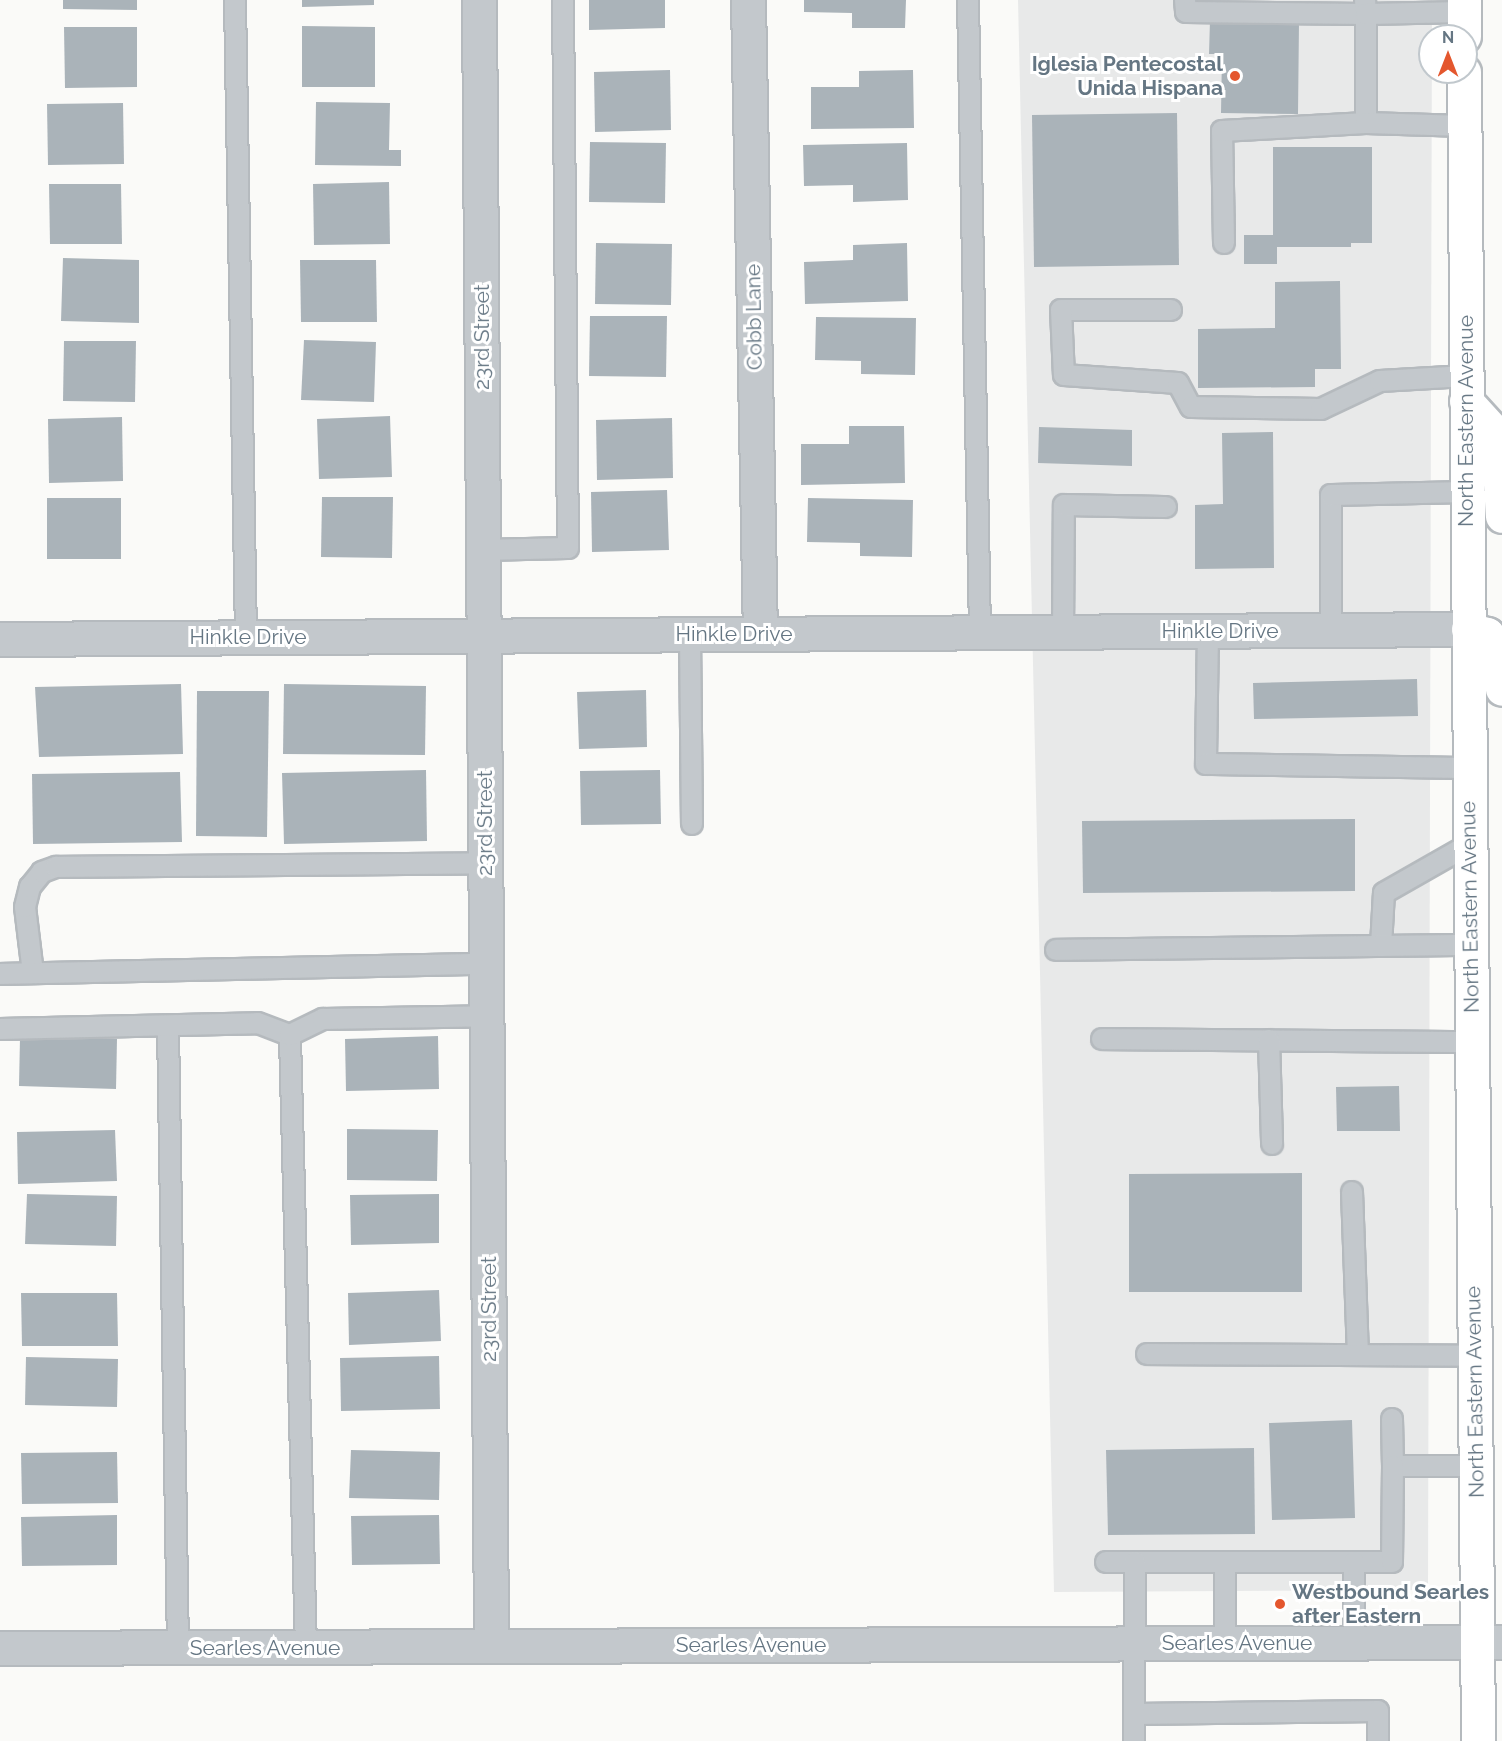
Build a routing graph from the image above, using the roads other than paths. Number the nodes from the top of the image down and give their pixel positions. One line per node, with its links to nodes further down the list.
1 (235, 0): 27 (lane)
2 (479, 0): 18 (street, 23rd Street)
3 (563, 0): 18 (lane)
4 (748, 0): 25 (street, Cobb Lane)
5 (968, 0): 22 (lane)
6 (1185, 0): 7 (lane)
7 (1365, 7): 8 (lane); 10 (lane)
8 (1464, 16)
9 (1464, 84): 11 (main road, North Eastern Avenue)
10 (1366, 123): 11 (lane); 12 (lane)
11 (1465, 126): 14 (main road, North Eastern Avenue)
12 (1224, 243)
13 (1171, 310): 14 (lane)
14 (1466, 388): 15 (main road, North Eastern Avenue); 17 (main road)
15 (1467, 492): 19 (main road, North Eastern Avenue); 20 (lane)
16 (1166, 507): 23 (lane)
17 (1502, 516)
18 (483, 550): 26 (street, 23rd Street)
19 (1468, 630): 20 (street, Hinkle Drive); 29 (main road); 30 (main road, North Eastern Avenue)
20 (1330, 631): 21 (street, Hinkle Drive)
21 (1208, 632): 23 (street, Hinkle Drive); 30 (lane)
22 (980, 633): 23 (street, Hinkle Drive); 25 (street, Hinkle Drive)
23 (1063, 633)
24 (690, 634): 25 (street, Hinkle Drive); 26 (street, Hinkle Drive); 31 (lane)
25 (760, 634)
26 (484, 635): 27 (street, Hinkle Drive); 33 (street, 23rd Street)
27 (246, 637): 28 (street, Hinkle Drive)
28 (0, 639)
29 (1502, 689)
30 (1469, 768): 32 (main road, North Eastern Avenue)
31 (692, 824)
32 (1470, 844): 34 (main road, North Eastern Avenue); 35 (lane)
33 (485, 863): 37 (street, 23rd Street); 38 (lane)
34 (1470, 945): 35 (lane); 46 (main road, North Eastern Avenue)
35 (1381, 946): 36 (lane)
36 (1056, 950)
37 (486, 964): 38 (lane); 40 (street, 23rd Street)
38 (33, 973): 39 (lane)
39 (0, 974)
40 (487, 1016): 43 (lane); 63 (street, 23rd Street)
41 (168, 1026): 42 (lane); 43 (lane); 65 (lane)
42 (0, 1029)
43 (290, 1035): 66 (lane)
44 (1102, 1039): 45 (lane)
45 (1269, 1040): 46 (lane); 47 (lane)
46 (1472, 1042): 51 (main road, North Eastern Avenue)
47 (1272, 1144)
48 (1352, 1192): 50 (lane)
49 (1147, 1354): 50 (lane)
50 (1358, 1355): 51 (lane)
51 (1474, 1356): 54 (main road, North Eastern Avenue)
52 (1392, 1419): 53 (lane)
53 (1393, 1466): 54 (lane); 58 (lane)
54 (1476, 1466): 59 (main road, North Eastern Avenue)
55 (1106, 1562): 56 (lane)
56 (1135, 1562): 57 (lane); 62 (lane)
57 (1225, 1562): 58 (lane); 60 (lane)
58 (1354, 1562): 61 (lane)
59 (1490, 1642): 61 (street, Searles Avenue); 70 (main road, North Eastern Avenue)
60 (1225, 1643): 61 (street, Searles Avenue); 62 (street, Searles Avenue)
61 (1354, 1643)
62 (1134, 1644): 63 (street, Searles Avenue); 67 (lane)
63 (491, 1647): 66 (street, Searles Avenue)
64 (0, 1648): 65 (street, Searles Avenue)
65 (178, 1648): 66 (street, Searles Avenue)
66 (306, 1648)
67 (1134, 1714): 68 (lane); 69 (lane)
68 (1134, 1741)
69 (1378, 1741)
70 (1478, 1741)

